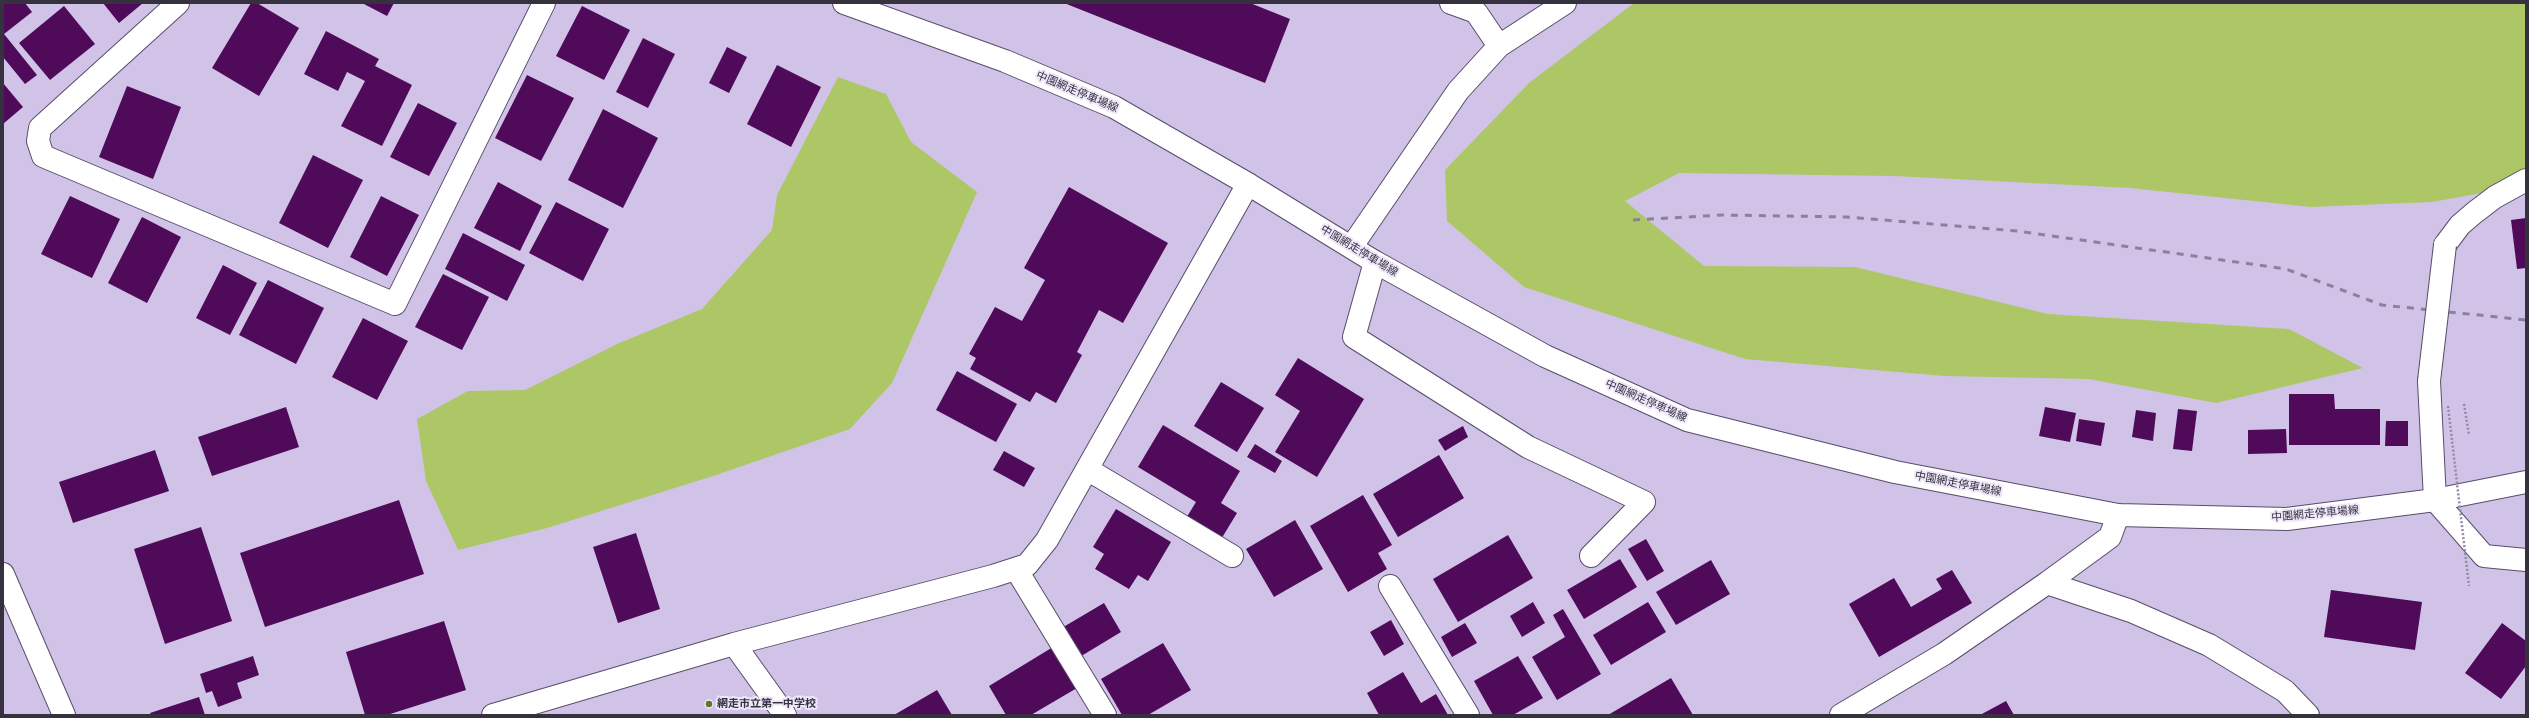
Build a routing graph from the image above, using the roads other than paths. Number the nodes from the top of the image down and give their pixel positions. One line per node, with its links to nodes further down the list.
1 (178, 3): 2 (street)
2 (544, 3)
3 (844, 3): 8 (street, 中園網走停車場線)
4 (1451, 3): 6 (street)
5 (1565, 3): 6 (street)
6 (1499, 46): 9 (street)
7 (2526, 180): 13 (street, bridge)
8 (1248, 184): 9 (street, 中園網走停車場線); 11 (street)
9 (1352, 246): 10 (street, 中園網走停車場線)
10 (1375, 262): 14 (street, 中園網走停車場線); 16 (street)
11 (1087, 469): 15 (street); 18 (street)
12 (2526, 482): 13 (street, 中園網走停車場線)
13 (2435, 500): 14 (street, 中園網走停車場線); 17 (street)
14 (2118, 515): 20 (street)
15 (1232, 556)
16 (1590, 556)
17 (2526, 560)
18 (1016, 569): 22 (street); 26 (street)
19 (3, 574): 23 (street)
20 (2047, 583): 28 (street); 29 (street)
21 (1390, 586): 27 (street)
22 (734, 644): 24 (street); 25 (street)
23 (64, 715)
24 (492, 715)
25 (785, 715)
26 (1104, 715)
27 (1468, 715)
28 (1841, 715)
29 (2308, 715)

